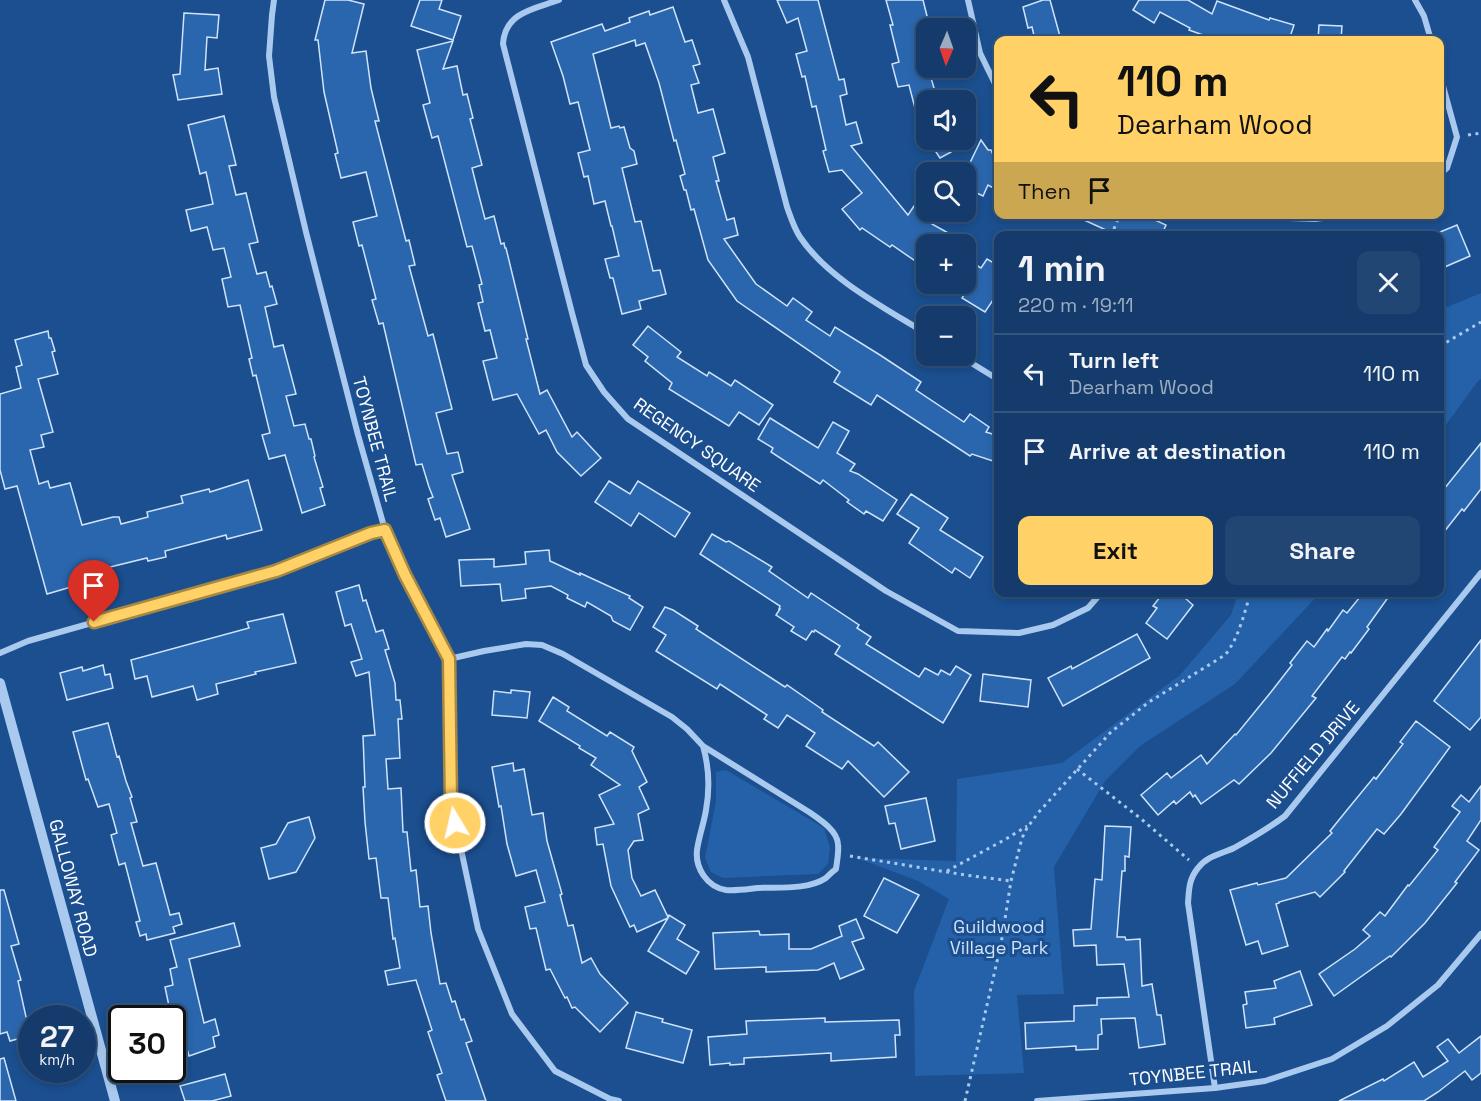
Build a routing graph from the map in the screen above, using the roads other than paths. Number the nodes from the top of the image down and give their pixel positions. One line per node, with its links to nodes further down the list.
1 (274, 0): 13 (street, TOYNBEE TRAIL)
2 (560, 0): 15 (street, REGENCY SQUARE)
3 (724, 0): 10 (street)
4 (968, 0): 7 (street)
5 (1415, 0): 6 (street)
6 (1430, 36)
7 (994, 82)
8 (1444, 90): 9 (street)
9 (1444, 171)
10 (916, 327)
11 (976, 366): 12 (street)
12 (994, 377)
13 (385, 530): 16 (street); 17 (street, TOYNBEE TRAIL)
14 (1481, 573): 21 (street, NUFFIELD DRIVE)
15 (1098, 597)
16 (0, 653)
17 (449, 659): 19 (street); 23 (street, TOYNBEE TRAIL)
18 (0, 683): 22 (street, GALLOWAY ROAD)
19 (703, 746): 19 (street)
20 (1481, 934): 21 (street, TOYNBEE TRAIL)
21 (1215, 1088): 24 (street, TOYNBEE TRAIL)
22 (115, 1101)
23 (619, 1101)
24 (1037, 1101)

